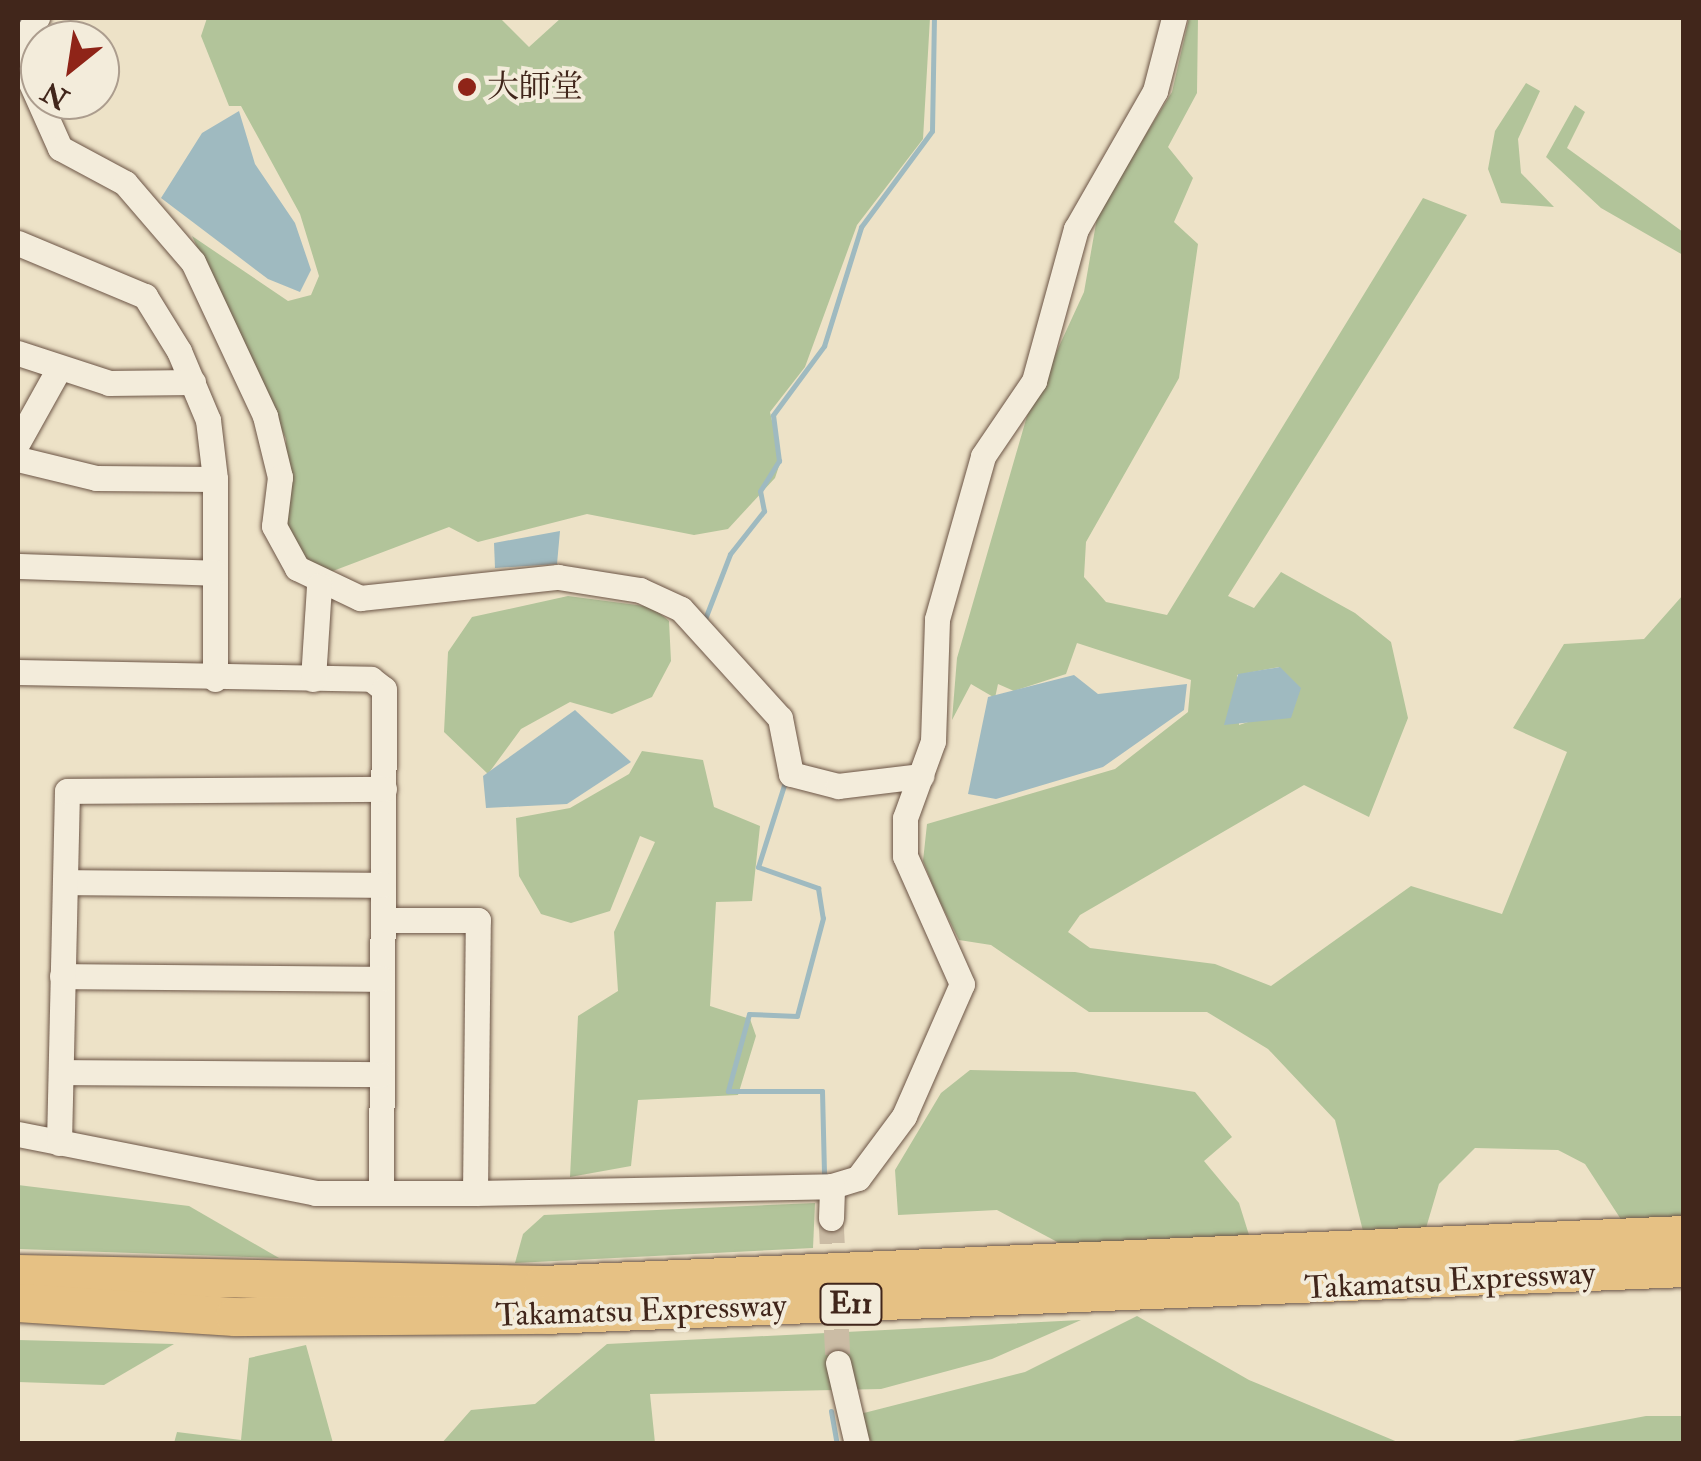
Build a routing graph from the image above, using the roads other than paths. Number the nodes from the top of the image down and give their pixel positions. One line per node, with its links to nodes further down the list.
1 (37, 18): 3 (street)
2 (1174, 18): 17 (street)
3 (18, 51): 13 (street)
4 (18, 243): 7 (street)
5 (18, 353): 6 (street)
6 (57, 372): 7 (street); 8 (street)
7 (192, 382): 10 (street)
8 (18, 442)
9 (18, 459): 10 (street)
10 (215, 479): 12 (street)
11 (18, 566): 12 (street)
12 (214, 573): 15 (street)
13 (319, 584): 16 (street); 17 (street)
14 (18, 672): 15 (street)
15 (214, 679): 16 (street)
16 (313, 679): 18 (street)
17 (920, 776): 28 (street)
18 (384, 789): 19 (street); 20 (street)
19 (65, 882): 20 (street); 22 (street)
20 (384, 885): 21 (street)
21 (384, 920): 23 (street); 30 (street)
22 (62, 976): 23 (street); 24 (street)
23 (382, 979): 25 (street)
24 (61, 1072): 25 (street); 27 (street)
25 (382, 1074): 29 (street)
26 (18, 1134): 27 (street)
27 (59, 1143): 29 (street)
28 (832, 1186): 30 (street); 31 (street)
29 (381, 1192): 30 (street)
30 (475, 1194)
31 (831, 1218)
32 (1684, 1236): 34 (highway, Takamatsu Expressway / E11)
33 (1684, 1268): 37 (highway, Takamatsu Expressway / E11)
34 (18, 1274)
35 (18, 1303): 37 (highway, Takamatsu Expressway / E11)
36 (18, 1318): 37 (highway)
37 (236, 1318)
38 (838, 1363): 39 (street)
39 (857, 1444)

